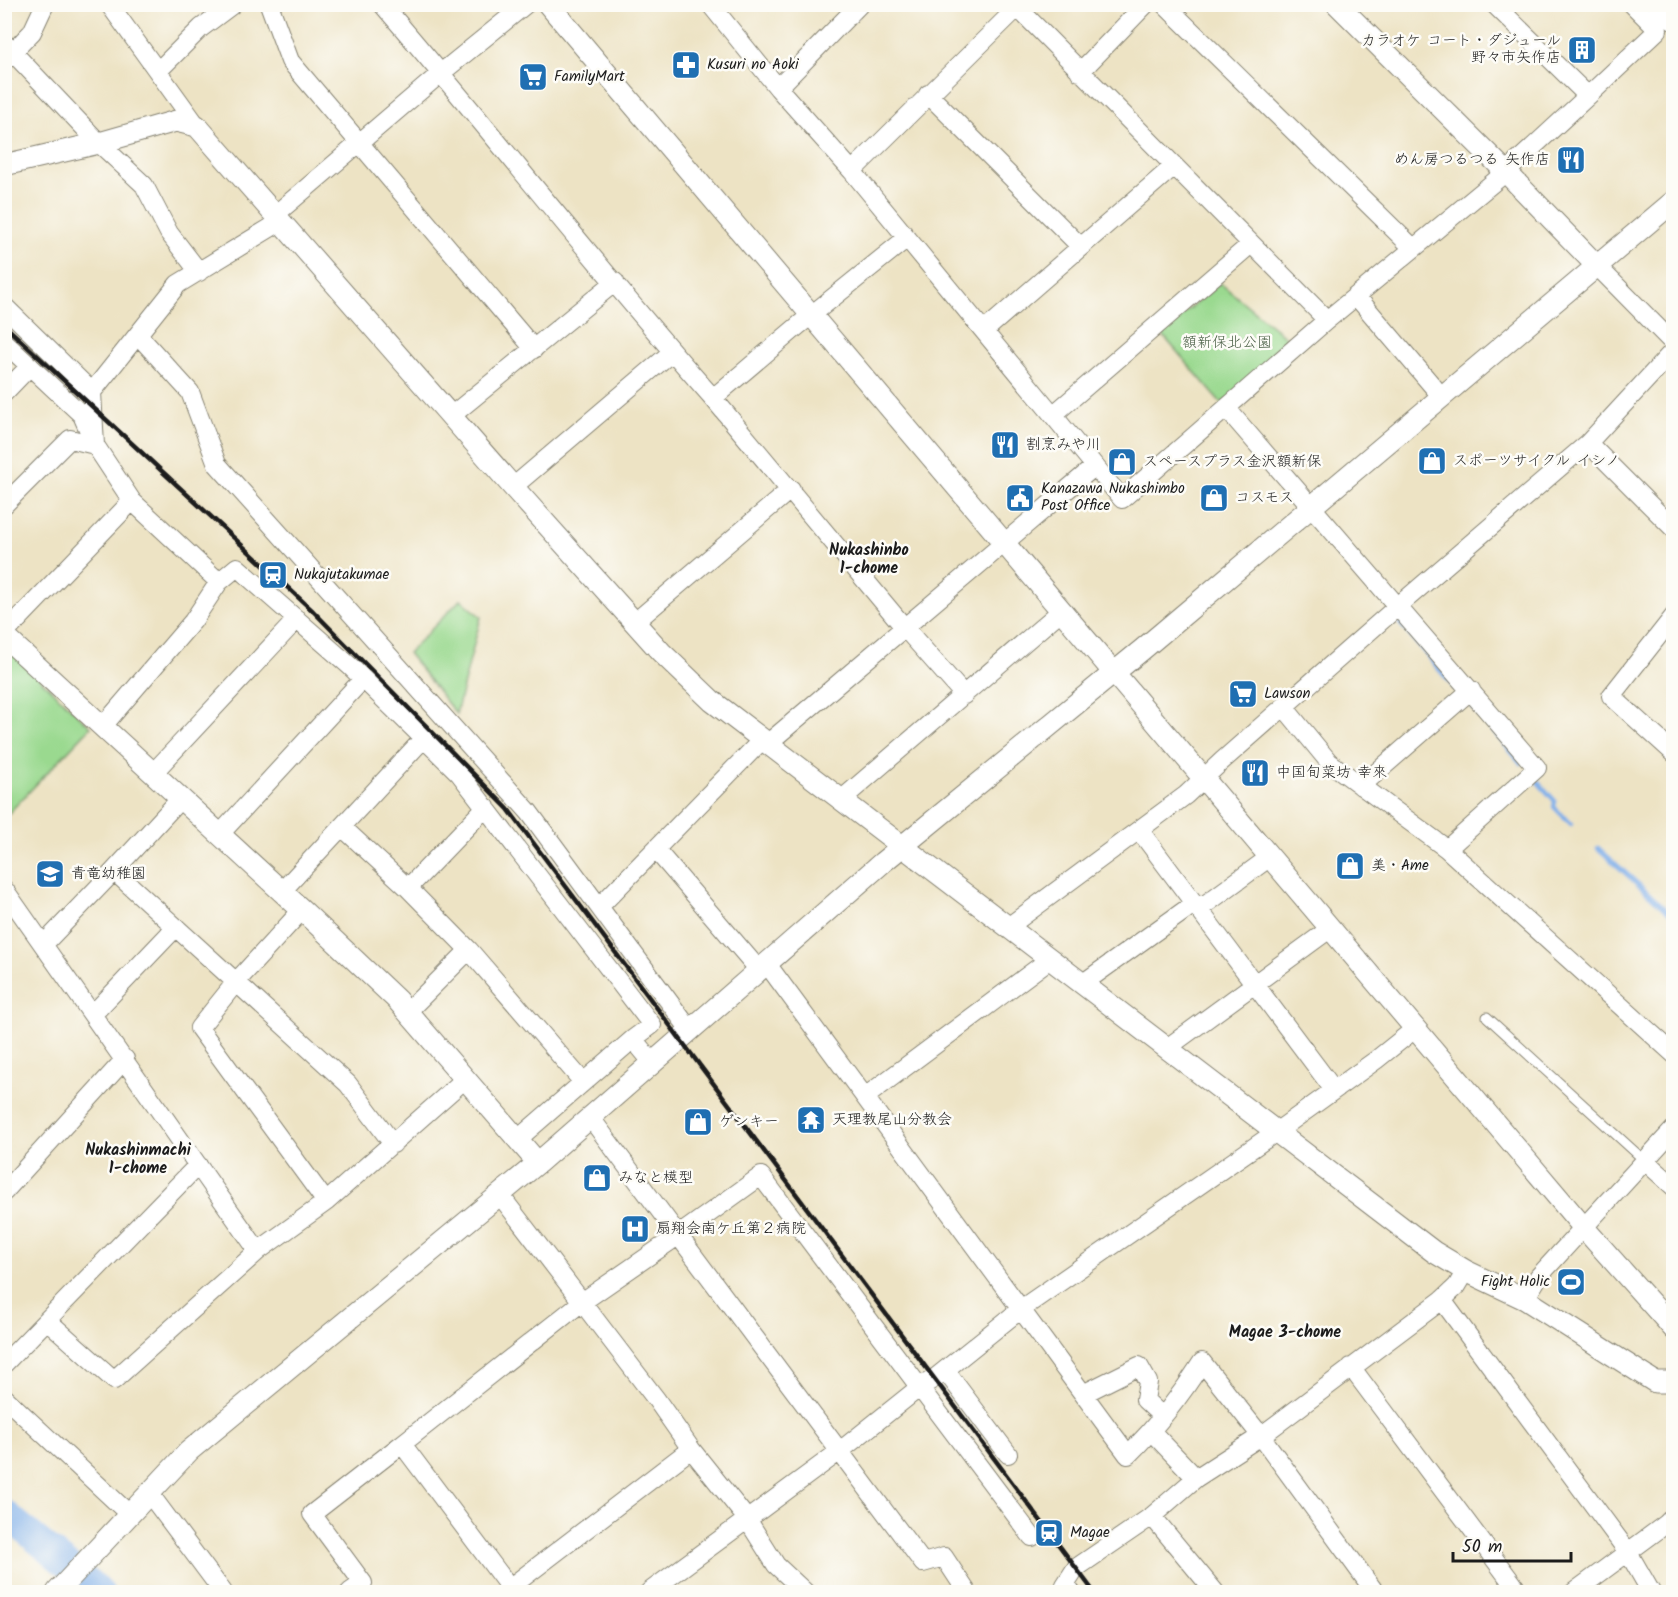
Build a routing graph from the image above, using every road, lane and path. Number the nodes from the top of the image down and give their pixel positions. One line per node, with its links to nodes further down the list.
1 (45, 4): 18 (street)
2 (109, 4): 19 (street)
3 (233, 4): 19 (street)
4 (269, 4): 26 (street)
5 (382, 4): 21 (street)
6 (526, 4): 21 (street)
7 (548, 4): 43 (street)
8 (710, 4): 22 (street)
9 (860, 4): 22 (street)
10 (1146, 4): 20 (street)
11 (1164, 4): 37 (street)
12 (1337, 4): 31 (street)
13 (1494, 4): 24 (street)
14 (1632, 4): 24 (street)
15 (1660, 4): 17 (main road)
16 (1015, 6): 20 (street); 23 (street)
17 (1674, 18)
18 (7, 52): 27 (street)
19 (158, 72): 25 (street)
20 (1080, 72): 29 (street)
21 (441, 73): 26 (street); 40 (street)
22 (778, 88): 30 (street)
23 (928, 94): 30 (street); 36 (street)
24 (1588, 96): 31 (street)
25 (197, 126): 27 (street); 33 (street)
26 (360, 142): 33 (street); 49 (street)
27 (99, 143): 28 (street); 39 (street)
28 (4, 165)
29 (1174, 166): 35 (street); 36 (street)
30 (852, 171): 34 (street)
31 (1506, 172): 37 (street); 38 (street)
32 (1674, 201): 38 (street)
33 (276, 214): 39 (street); 59 (street)
34 (907, 238): 43 (street); 45 (street)
35 (1251, 244): 44 (street); 58 (street)
36 (1081, 247): 45 (street)
37 (1413, 248): 41 (street)
38 (1597, 266): 48 (street); 55 (street)
39 (199, 272): 46 (street)
40 (615, 282): 49 (street); 51 (street)
41 (1357, 297): 44 (street); 55 (street)
42 (4, 306): 53 (street)
43 (812, 315): 56 (street); 69 (street)
44 (1327, 321): 57 (street)
45 (984, 331): 58 (street)
46 (138, 335): 53 (street); 104 (street)
47 (4, 342): 52 (street)
48 (1674, 344)
49 (534, 348): 59 (street)
50 (1674, 350): 60 (street)
51 (672, 352): 56 (street); 63 (street)
52 (30, 366): 54 (street); 61 (street)
53 (93, 392): 61 (street)
54 (4, 393)
55 (1442, 397): 67 (street)
56 (714, 398): 64 (street)
57 (1227, 409): 62 (street); 67 (street)
58 (1053, 415): 62 (street)
59 (451, 416): 63 (street)
60 (1588, 443): 68 (street); 71 (street)
61 (94, 445): 65 (street); 66 (street)
62 (1095, 466): 69 (street)
63 (513, 487): 75 (street)
64 (791, 489): 75 (street); 76 (street)
65 (132, 501): 70 (street); 77 (street)
66 (4, 505)
67 (1310, 506): 71 (street); 78 (street)
68 (1674, 529)
69 (1004, 542): 72 (street); 76 (street)
70 (219, 582): 74 (street); 83 (street)
71 (1397, 607): 80 (street); 82 (street)
72 (1062, 610): 78 (street); 81 (street)
73 (1674, 616): 86 (street)
74 (297, 619): 79 (street); 87 (street)
75 (635, 622): 85 (street)
76 (904, 627): 81 (street); 85 (street)
77 (4, 635): 83 (street)
78 (1114, 672): 88 (street); 96 (street)
79 (363, 679): 84 (street); 95 (street)
80 (1471, 690): 89 (street); 97 (street)
81 (964, 695): 91 (street)
82 (1284, 707): 88 (street); 89 (street)
83 (103, 726): 87 (street)
84 (424, 738): 92 (street); 93 (street)
85 (765, 742): 91 (street); 98 (street)
86 (1674, 753)
87 (153, 773): 90 (street)
88 (1204, 778): 94 (street); 99 (street)
89 (1361, 786): 97 (street)
90 (181, 798): 95 (street); 100 (street)
91 (841, 800): 96 (street)
92 (486, 807): 101 (street); 122 (street)
93 (342, 827): 101 (street); 103 (street)
94 (1140, 831): 105 (street); 108 (street)
95 (220, 834): 103 (street)
96 (902, 846): 108 (street); 113 (street)
97 (1447, 849): 124 (street)
98 (656, 850): 104 (street); 113 (street)
99 (1270, 857): 105 (street); 109 (street)
100 (111, 874): 107 (street); 110 (street)
101 (408, 888): 111 (street)
102 (4, 889): 110 (street)
103 (282, 891): 106 (street)
104 (600, 906): 121 (street)
105 (1197, 906): 115 (street); 116 (street)
106 (302, 910): 114 (street); 117 (street)
107 (176, 927): 114 (street); 118 (street)
108 (1008, 927): 112 (street)
109 (1331, 928): 116 (street); 120 (street)
110 (44, 944): 118 (street)
111 (469, 950): 117 (street); 128 (street)
112 (1050, 959): 115 (street); 130 (street)
113 (763, 967): 121 (street); 130 (street)
114 (236, 982): 135 (street); 142 (street)
115 (1082, 984): 123 (street)
116 (1255, 984): 123 (street); 129 (street)
117 (408, 1011): 127 (street)
118 (93, 1014): 125 (street)
119 (1487, 1017): 136 (lane)
120 (1416, 1028): 129 (street); 143 (street)
121 (690, 1030): 126 (street)
122 (633, 1039): 126 (street); 128 (street)
123 (1167, 1048): 133 (street)
124 (1674, 1054)
125 (124, 1059): 138 (street); 140 (street)
126 (652, 1062): 131 (street)
127 (465, 1079): 134 (street); 135 (street)
128 (582, 1082): 134 (street)
129 (1334, 1090): 133 (street)
130 (865, 1097): 150 (street)
131 (590, 1117): 137 (street); 144 (street)
132 (1674, 1129): 136 (street)
133 (1276, 1132): 146 (street); 150 (street)
134 (518, 1139): 137 (street)
135 (393, 1144): 142 (street)
136 (1645, 1161): 139 (street); 143 (street)
137 (538, 1163): 141 (street)
138 (198, 1165): 145 (street); 151 (street)
139 (1674, 1187)
140 (4, 1192)
141 (500, 1195): 149 (street); 169 (street)
142 (326, 1202): 145 (street)
143 (1584, 1228): 147 (street); 152 (street)
144 (679, 1235): 149 (street); 157 (street); 166 (street)
145 (258, 1251): 151 (street)
146 (1466, 1271): 147 (street); 148 (street)
147 (1525, 1299): 156 (street)
148 (1442, 1300): 154 (street); 175 (street)
149 (582, 1302): 164 (street); 165 (street)
150 (1021, 1309): 155 (street); 158 (street)
151 (48, 1321): 153 (street)
152 (1674, 1329)
153 (4, 1364)
154 (1351, 1367): 163 (street); 186 (street)
155 (945, 1370): 157 (street); 167 (street)
156 (1664, 1382): 159 (street)
157 (920, 1387): 166 (street); 174 (street)
158 (1083, 1394): 161 (street); 162 (street)
159 (1674, 1395)
160 (4, 1397): 170 (street)
161 (1162, 1416): 162 (street); 163 (street)
162 (1152, 1431): 168 (street)
163 (1261, 1436): 168 (street); 185 (street)
164 (402, 1444): 177 (street); 180 (street)
165 (691, 1449): 172 (street); 177 (street)
166 (840, 1451): 172 (street); 183 (street)
167 (1008, 1454)
168 (1196, 1478): 171 (street)
169 (149, 1494): 170 (street); 179 (street)
170 (129, 1514): 178 (street)
171 (1152, 1516): 176 (street); 184 (street)
172 (747, 1519): 181 (street); 182 (street)
173 (1671, 1523): 175 (street)
174 (1032, 1537)
175 (1628, 1552): 187 (street); 188 (street)
176 (1063, 1590)
177 (509, 1591)
178 (57, 1593)
179 (222, 1593)
180 (350, 1593)
181 (649, 1593)
182 (806, 1593)
183 (967, 1593)
184 (1215, 1593)
185 (1375, 1593)
186 (1518, 1593)
187 (1574, 1593)
188 (1651, 1593)

